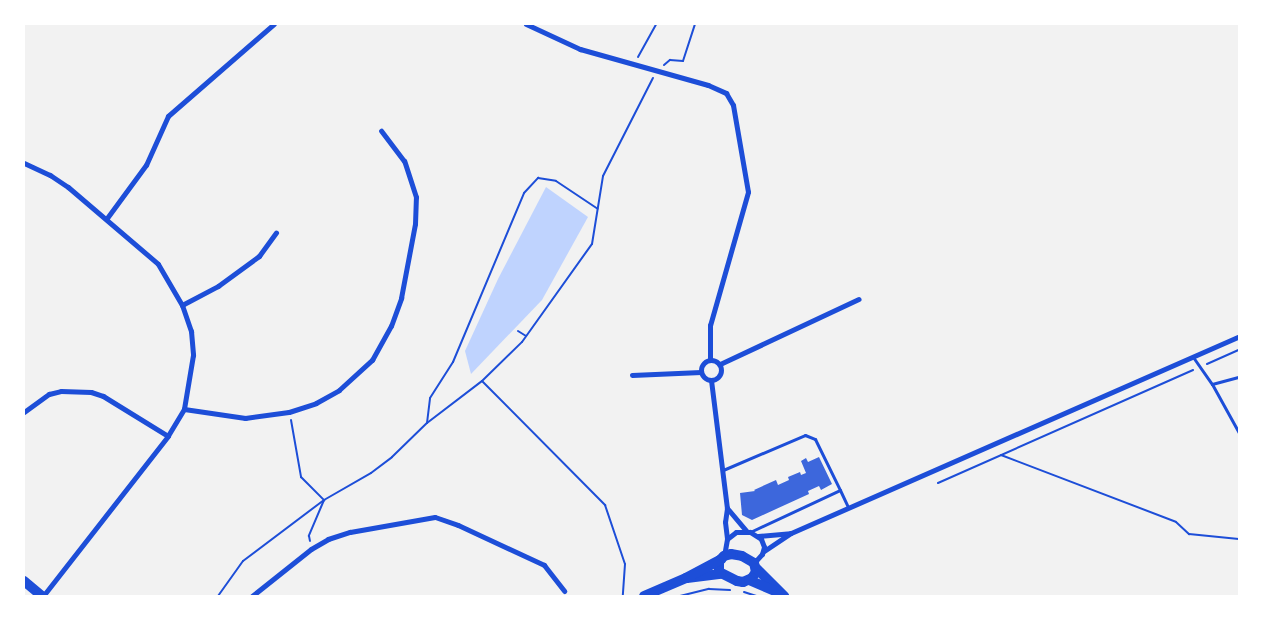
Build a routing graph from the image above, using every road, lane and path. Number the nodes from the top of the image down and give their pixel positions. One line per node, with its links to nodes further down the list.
1 (274, 24): 10 (street)
2 (526, 24): 5 (street)
3 (656, 24): 5 (path)
4 (696, 24): 6 (path)
5 (634, 65): 6 (street)
6 (656, 70): 9 (path); 19 (street)
7 (381, 131): 30 (street)
8 (24, 163): 10 (street)
9 (598, 209): 15 (path); 31 (path)
10 (107, 218): 13 (street)
11 (276, 233): 13 (street)
12 (859, 299): 20 (street)
13 (182, 305): 28 (street)
14 (518, 331): 15 (path)
15 (526, 336): 26 (path)
16 (1239, 336): 18 (street)
17 (1239, 350): 21 (path)
18 (1193, 356): 21 (lane); 39 (street)
19 (710, 359): 20 (street); 22 (street)
20 (720, 364): 25 (street)
21 (1200, 367): 27 (lane); 34 (path)
22 (701, 372): 23 (street); 25 (street)
23 (632, 375)
24 (1239, 377): 27 (lane)
25 (711, 380): 35 (street)
26 (482, 381): 31 (path); 58 (path)
27 (1212, 384): 32 (lane)
28 (184, 409): 30 (street); 33 (street)
29 (24, 412): 33 (street)
30 (289, 412): 38 (path)
31 (427, 423): 38 (path)
32 (1239, 433)
33 (168, 436): 55 (street)
34 (1000, 455): 36 (path); 45 (path)
35 (722, 470): 37 (lane); 40 (street)
36 (938, 483)
37 (840, 490): 39 (lane); 41 (lane)
38 (324, 500): 46 (path); 56 (path)
39 (848, 507): 42 (street)
40 (727, 508): 41 (street); 44 (street)
41 (748, 531): 43 (street); 44 (street)
42 (791, 533): 43 (street); 47 (street)
43 (758, 536): 47 (street)
44 (727, 538): 48 (street)
45 (1239, 539)
46 (311, 549): 54 (street); 57 (street)
47 (764, 551): 49 (street)
48 (723, 558): 49 (main road); 50 (main road); 51 (main road)
49 (755, 566): 52 (main road); 62 (main road)
50 (721, 574): 51 (main road); 52 (main road)
51 (686, 578): 59 (main road)
52 (749, 580): 62 (main road)
53 (24, 582): 55 (main road)
54 (564, 592)
55 (43, 596)
56 (218, 596)
57 (252, 596)
58 (623, 596)
59 (644, 596)
60 (680, 596): 61 (path)
61 (756, 596)
62 (784, 596)

